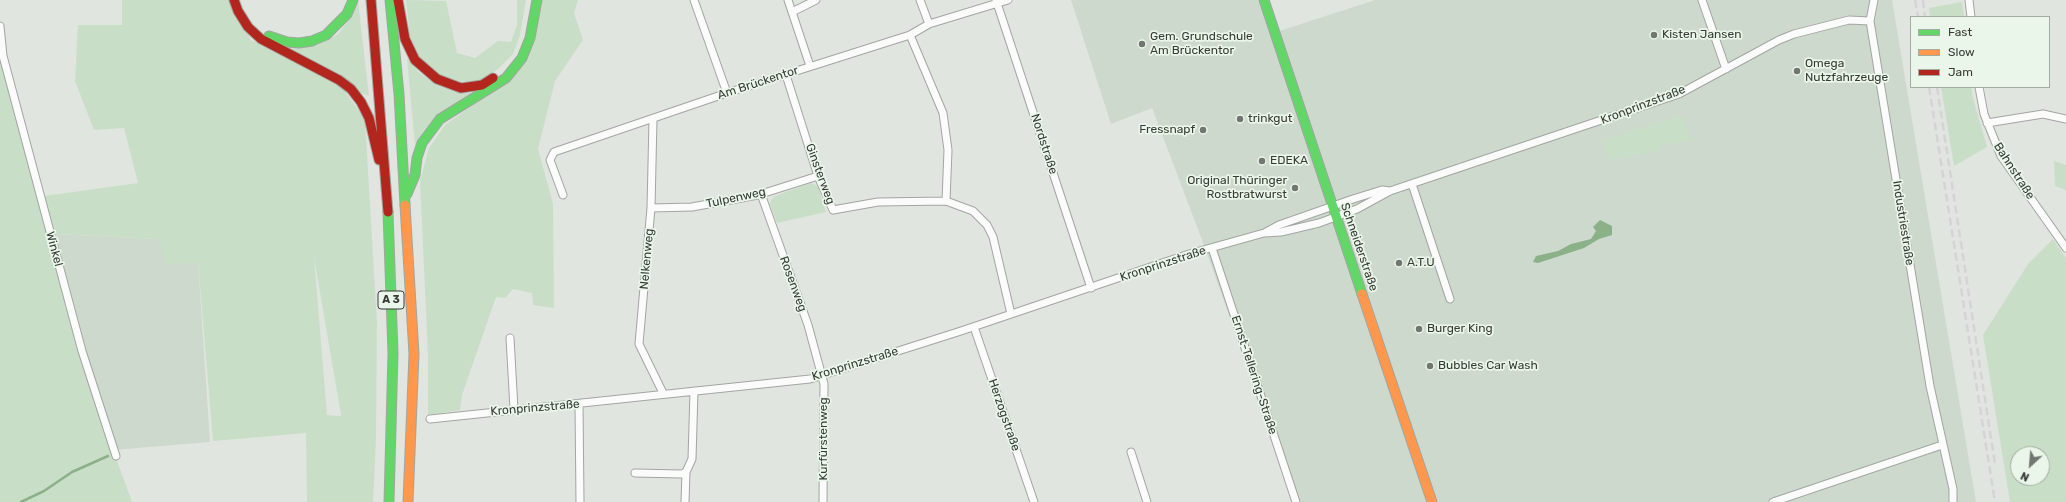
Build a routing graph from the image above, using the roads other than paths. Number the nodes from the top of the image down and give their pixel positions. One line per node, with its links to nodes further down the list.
1 (234, 0): 37 (main road)
2 (239, 0): 3 (main road)
3 (353, 0)
4 (371, 0): 37 (main road, A 3)
5 (390, 0): 40 (main road, A 3)
6 (398, 0): 7 (main road)
7 (531, 0)
8 (537, 0): 40 (main road)
9 (694, 0): 30 (street)
10 (788, 0): 19 (street)
11 (816, 0): 19 (street)
12 (920, 0): 22 (street)
13 (1008, 0): 18 (street, Am Brückentor)
14 (1264, 0): 42 (main road, Schneiderstraße)
15 (1702, 0): 27 (street)
16 (1874, 0): 21 (street, Industriestraße)
17 (1969, 0): 20 (street)
18 (997, 2): 22 (street, Am Brückentor); 48 (street, Nordstraße)
19 (792, 12): 26 (street)
20 (1971, 16)
21 (1870, 21): 27 (street, Kronprinzstraße); 59 (street, Industriestraße)
22 (929, 24): 24 (street, Am Brückentor)
23 (0, 26): 25 (street, Winkel)
24 (910, 35): 26 (street, Am Brückentor); 41 (street)
25 (1, 40): 61 (street, Winkel)
26 (810, 66): 28 (street, Am Brückentor)
27 (1726, 69): 35 (street, Kronprinzstraße)
28 (786, 75): 30 (street, Am Brückentor); 34 (street, Ginsterweg)
29 (1979, 88): 33 (street, Bahnstraße)
30 (727, 93): 31 (street, Am Brückentor)
31 (653, 118): 39 (street, Am Brückentor); 43 (street, Nelkenweg)
32 (2066, 119): 33 (street)
33 (1987, 123): 47 (street, Bahnstraße)
34 (818, 176): 38 (street, Tulpenweg); 41 (street, Ginsterweg)
35 (1412, 184): 36 (street, Kronprinzstraße); 49 (street)
36 (1390, 191): 42 (street, Kronprinzstraße); 44 (street, Kronprinzstraße)
37 (388, 193): 64 (main road, A 3)
38 (761, 194): 43 (street, Tulpenweg); 53 (street, Rosenweg)
39 (563, 195)
40 (406, 197): 65 (main road, A 3)
41 (946, 201): 50 (street)
42 (1333, 206): 44 (main road, Schneiderstraße); 45 (street, Kronprinzstraße)
43 (651, 208): 55 (street, Nelkenweg)
44 (1336, 217): 45 (street, Kronprinzstraße); 72 (main road, Schneiderstraße)
45 (1264, 233): 46 (street, Kronprinzstraße)
46 (1212, 248): 48 (street, Kronprinzstraße); 71 (street, Ernst-Tellering-Straße)
47 (2066, 248)
48 (1091, 288): 50 (street, Kronprinzstraße)
49 (1450, 299)
50 (1011, 314): 51 (street, Kronprinzstraße)
51 (974, 327): 53 (street, Kronprinzstraße); 69 (street, Herzogstraße)
52 (510, 338): 57 (street)
53 (822, 376): 54 (street, Kronprinzstraße); 68 (street, Kurfürstenweg)
54 (694, 391): 55 (street, Kronprinzstraße); 62 (street)
55 (663, 393): 56 (street, Kronprinzstraße)
56 (579, 404): 57 (street, Kronprinzstraße); 66 (street)
57 (514, 409): 58 (street, Kronprinzstraße)
58 (430, 419)
59 (1942, 445): 73 (street); 74 (street, Industriestraße)
60 (1131, 452): 70 (street)
61 (116, 456)
62 (686, 472): 63 (street); 67 (street)
63 (635, 473)
64 (389, 502)
65 (408, 502)
66 (580, 502)
67 (685, 502)
68 (823, 502)
69 (1034, 502)
70 (1147, 502)
71 (1296, 502)
72 (1432, 502)
73 (1773, 502)
74 (1953, 502)

